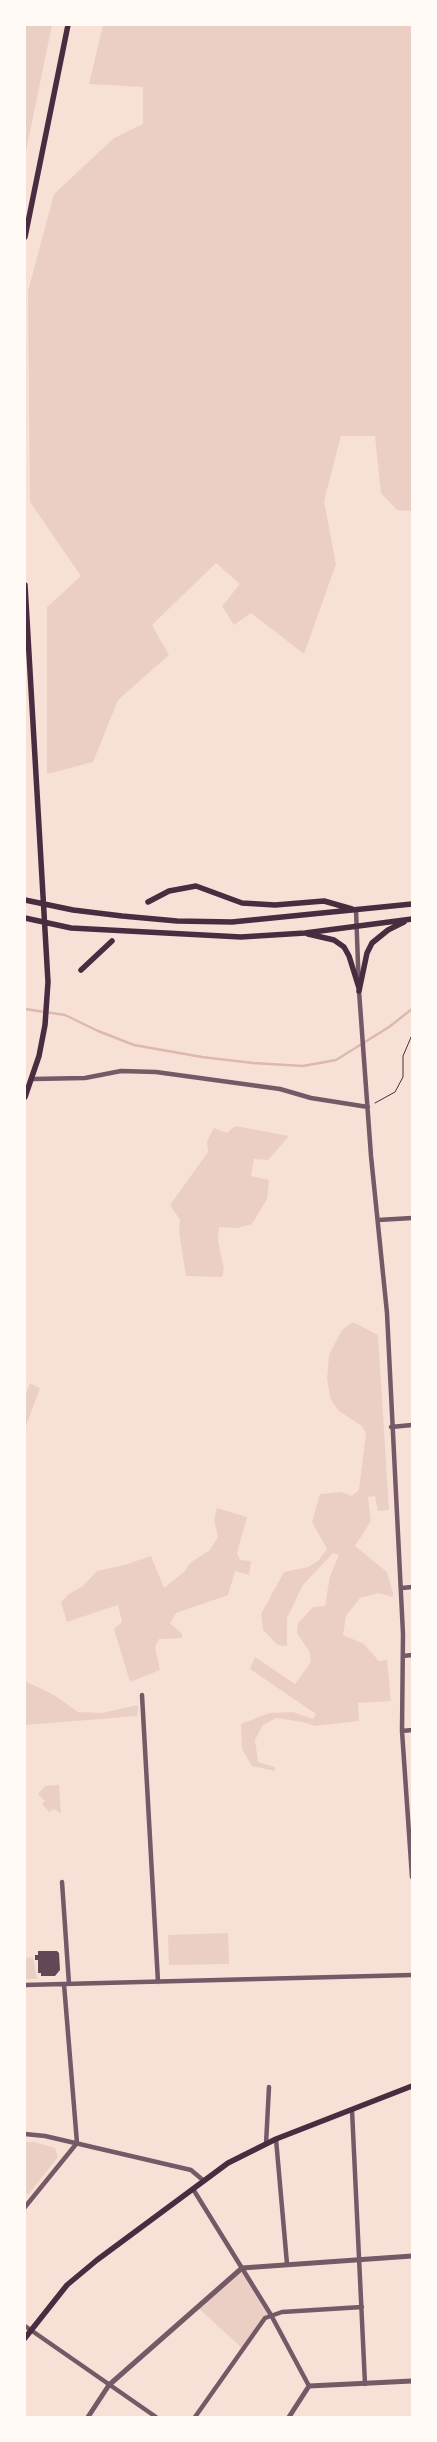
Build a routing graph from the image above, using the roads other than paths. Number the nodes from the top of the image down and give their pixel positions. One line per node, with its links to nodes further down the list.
1 (68, 25): 2 (main road)
2 (25, 237)
3 (25, 585): 15 (main road)
4 (25, 900): 7 (main road)
5 (148, 902): 7 (main road)
6 (412, 904): 7 (main road)
7 (356, 910): 10 (street)
8 (25, 918): 11 (main road)
9 (410, 920): 10 (main road); 14 (main road)
10 (357, 926): 11 (main road); 14 (street)
11 (304, 933): 14 (main road)
12 (112, 942): 13 (main road)
13 (81, 970)
14 (359, 990): 17 (street)
15 (33, 1078): 16 (main road); 17 (street)
16 (25, 1097)
17 (368, 1107): 19 (street)
18 (412, 1218): 19 (street)
19 (378, 1220): 21 (street)
20 (412, 1425): 21 (street)
21 (391, 1427): 23 (street)
22 (412, 1587): 23 (street)
23 (402, 1588): 24 (street)
24 (403, 1656): 25 (street); 28 (street)
25 (412, 1656)
26 (142, 1695): 32 (street)
27 (412, 1730): 28 (street)
28 (402, 1731): 29 (street)
29 (412, 1877)
30 (62, 1882): 33 (street)
31 (412, 1975): 32 (street)
32 (158, 1982): 33 (street)
33 (66, 1984): 34 (street); 40 (street)
34 (25, 1985)
35 (412, 2086): 37 (main road)
36 (269, 2087): 41 (street)
37 (352, 2110): 39 (main road); 46 (street)
38 (25, 2134): 40 (street)
39 (276, 2139): 41 (main road); 47 (street)
40 (77, 2144): 42 (street); 44 (street)
41 (266, 2144): 42 (main road)
42 (204, 2181): 43 (main road)
43 (193, 2190): 48 (street); 51 (main road)
44 (25, 2207)
45 (412, 2256): 46 (street)
46 (359, 2259): 47 (street); 49 (street)
47 (287, 2264): 48 (street)
48 (242, 2268): 50 (street); 55 (street)
49 (362, 2307): 50 (street); 54 (street)
50 (271, 2315): 56 (street); 59 (street)
51 (28, 2328): 52 (main road); 55 (street)
52 (25, 2338)
53 (412, 2381): 54 (street)
54 (365, 2384): 56 (street)
55 (109, 2385): 57 (street); 58 (street)
56 (309, 2386): 60 (street)
57 (88, 2417)
58 (156, 2417)
59 (196, 2417)
60 (289, 2417)

